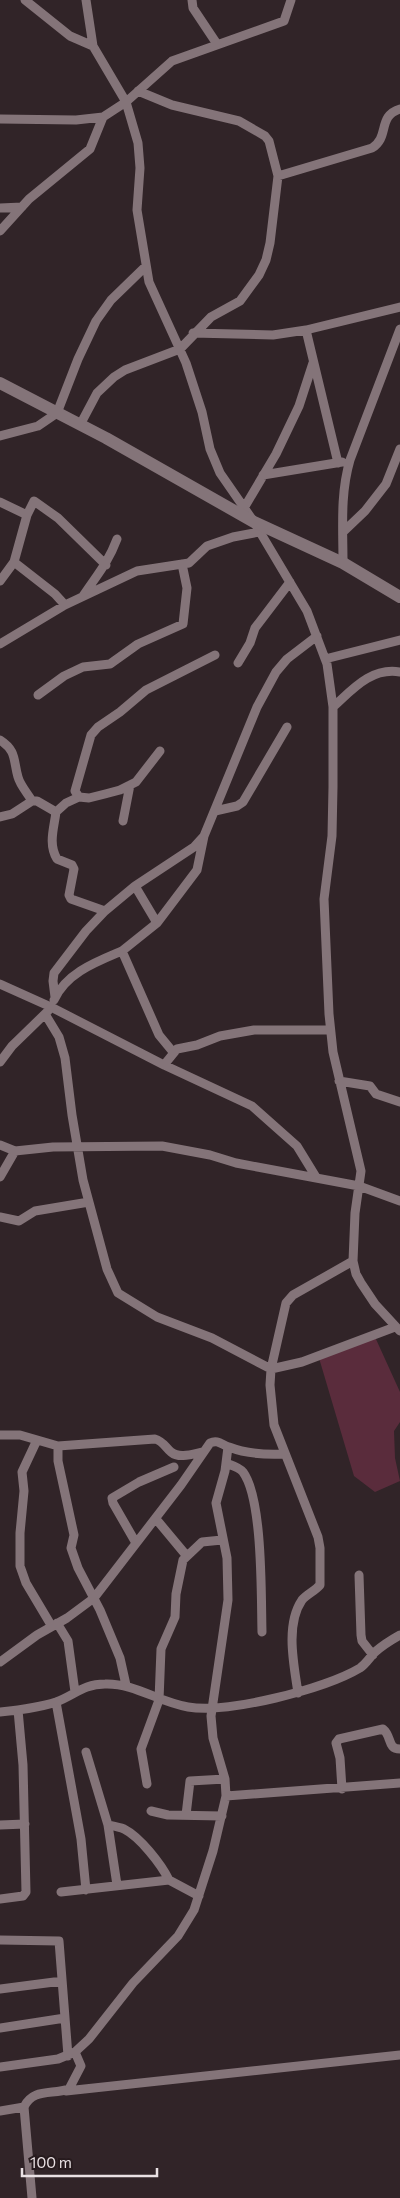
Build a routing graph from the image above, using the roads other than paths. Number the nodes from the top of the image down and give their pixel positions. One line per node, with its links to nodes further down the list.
1 (25, 0): 6 (street)
2 (86, 0): 6 (street)
3 (192, 0): 5 (street)
4 (291, 0): 5 (street)
5 (217, 44): 7 (street)
6 (93, 46): 8 (street)
7 (138, 91): 8 (street); 12 (street)
8 (126, 102): 10 (street); 16 (street)
9 (400, 109): 12 (street)
10 (103, 117): 11 (street); 13 (street)
11 (0, 118)
12 (278, 176): 20 (street)
13 (22, 207): 14 (street); 15 (street)
14 (0, 208)
15 (0, 231)
16 (145, 267): 22 (street); 25 (street)
17 (400, 307): 19 (street)
18 (400, 329): 21 (street)
19 (306, 330): 20 (street); 23 (street)
20 (193, 334): 22 (street)
21 (398, 346): 29 (street)
22 (180, 349): 26 (street); 33 (street)
23 (313, 363): 30 (street); 31 (street)
24 (0, 382): 25 (street)
25 (57, 413): 26 (street); 27 (street)
26 (80, 424): 35 (street)
27 (0, 436)
28 (400, 449): 36 (street)
29 (350, 460): 30 (street); 36 (street)
30 (338, 463): 31 (street)
31 (263, 475): 33 (street)
32 (0, 502): 34 (street)
33 (244, 508): 35 (street)
34 (26, 515): 38 (street); 41 (street)
35 (257, 527): 39 (street); 40 (street); 43 (street)
36 (343, 532): 39 (street)
37 (117, 539): 41 (street)
38 (14, 562): 42 (street); 46 (street)
39 (343, 563): 45 (street)
40 (182, 564): 44 (street); 54 (street)
41 (106, 565): 44 (street)
42 (0, 581)
43 (290, 582): 47 (street); 52 (street)
44 (83, 596): 46 (street)
45 (400, 597)
46 (65, 605): 49 (street)
47 (317, 636): 51 (street); 62 (street)
48 (400, 640): 51 (street)
49 (0, 644)
50 (215, 655): 60 (street)
51 (325, 659): 55 (street)
52 (238, 663)
53 (400, 672): 55 (street)
54 (38, 695)
55 (333, 708): 75 (street)
56 (287, 727): 62 (street)
57 (0, 740): 61 (street)
58 (160, 751): 59 (street)
59 (130, 785): 60 (street); 65 (street)
60 (79, 797): 63 (street)
61 (32, 801): 63 (street); 64 (street)
62 (215, 811): 66 (street)
63 (56, 812): 68 (street)
64 (0, 817)
65 (123, 821)
66 (204, 836): 67 (street); 69 (street)
67 (135, 886): 68 (street); 69 (street)
68 (105, 911): 72 (street)
69 (157, 922): 70 (street)
70 (122, 952): 72 (street); 76 (street)
71 (0, 984): 73 (street)
72 (55, 997): 73 (street)
73 (51, 1007): 74 (street); 78 (street)
74 (45, 1014): 77 (street); 82 (street)
75 (330, 1030): 76 (street); 79 (street)
76 (174, 1052): 78 (street)
77 (0, 1062)
78 (164, 1065): 85 (street)
79 (339, 1081): 80 (street); 86 (street)
80 (400, 1102)
81 (0, 1146): 83 (street)
82 (78, 1148): 83 (street); 85 (street); 88 (street)
83 (15, 1151): 84 (street)
84 (0, 1177)
85 (316, 1177): 86 (street)
86 (360, 1186): 87 (street); 90 (street)
87 (400, 1201)
88 (89, 1202): 89 (street); 92 (street)
89 (0, 1217)
90 (353, 1261): 91 (street); 92 (street)
91 (397, 1329): 92 (street)
92 (271, 1370): 98 (street)
93 (0, 1435): 94 (street)
94 (37, 1440): 95 (street); 107 (street)
95 (58, 1446): 97 (street); 106 (street)
96 (228, 1447): 97 (street); 98 (street); 99 (street)
97 (203, 1452): 101 (street)
98 (286, 1454): 114 (street)
99 (226, 1463): 102 (street); 108 (street)
100 (174, 1467): 103 (street)
101 (156, 1519): 103 (street); 104 (street)
102 (222, 1540): 104 (street); 117 (street)
103 (136, 1543): 106 (street)
104 (186, 1555): 115 (street)
105 (359, 1575): 110 (street)
106 (94, 1598): 107 (street); 112 (street)
107 (54, 1624): 111 (street); 113 (street)
108 (262, 1632)
109 (400, 1635): 110 (street)
110 (373, 1654): 114 (street)
111 (0, 1662)
112 (126, 1685): 113 (street); 115 (street)
113 (75, 1692): 116 (street)
114 (298, 1693): 117 (street)
115 (159, 1700): 117 (street); 124 (street)
116 (56, 1702): 118 (street); 135 (street)
117 (212, 1707): 122 (street)
118 (18, 1710): 119 (street); 130 (street)
119 (0, 1712)
120 (400, 1749): 125 (street)
121 (86, 1752): 131 (street)
122 (225, 1779): 126 (street); 128 (street)
123 (400, 1783): 125 (street)
124 (147, 1784)
125 (342, 1789): 126 (street)
126 (226, 1796): 129 (street)
127 (151, 1811): 128 (street)
128 (186, 1815): 129 (street)
129 (222, 1816): 137 (street)
130 (25, 1824): 132 (street); 138 (street)
131 (108, 1825): 133 (street); 134 (street)
132 (0, 1826)
133 (169, 1880): 134 (street); 137 (street)
134 (117, 1885): 135 (street)
135 (86, 1890): 136 (street)
136 (61, 1892)
137 (198, 1896): 144 (street)
138 (0, 1899)
139 (0, 1940): 140 (street)
140 (62, 1981): 141 (street); 142 (street)
141 (0, 1988)
142 (65, 2018): 143 (street); 144 (street)
143 (0, 2028)
144 (72, 2054): 146 (street); 147 (street)
145 (400, 2054): 147 (street)
146 (0, 2068)
147 (66, 2091): 148 (street)
148 (24, 2107): 149 (street); 150 (street)
149 (0, 2111)
150 (32, 2198)

